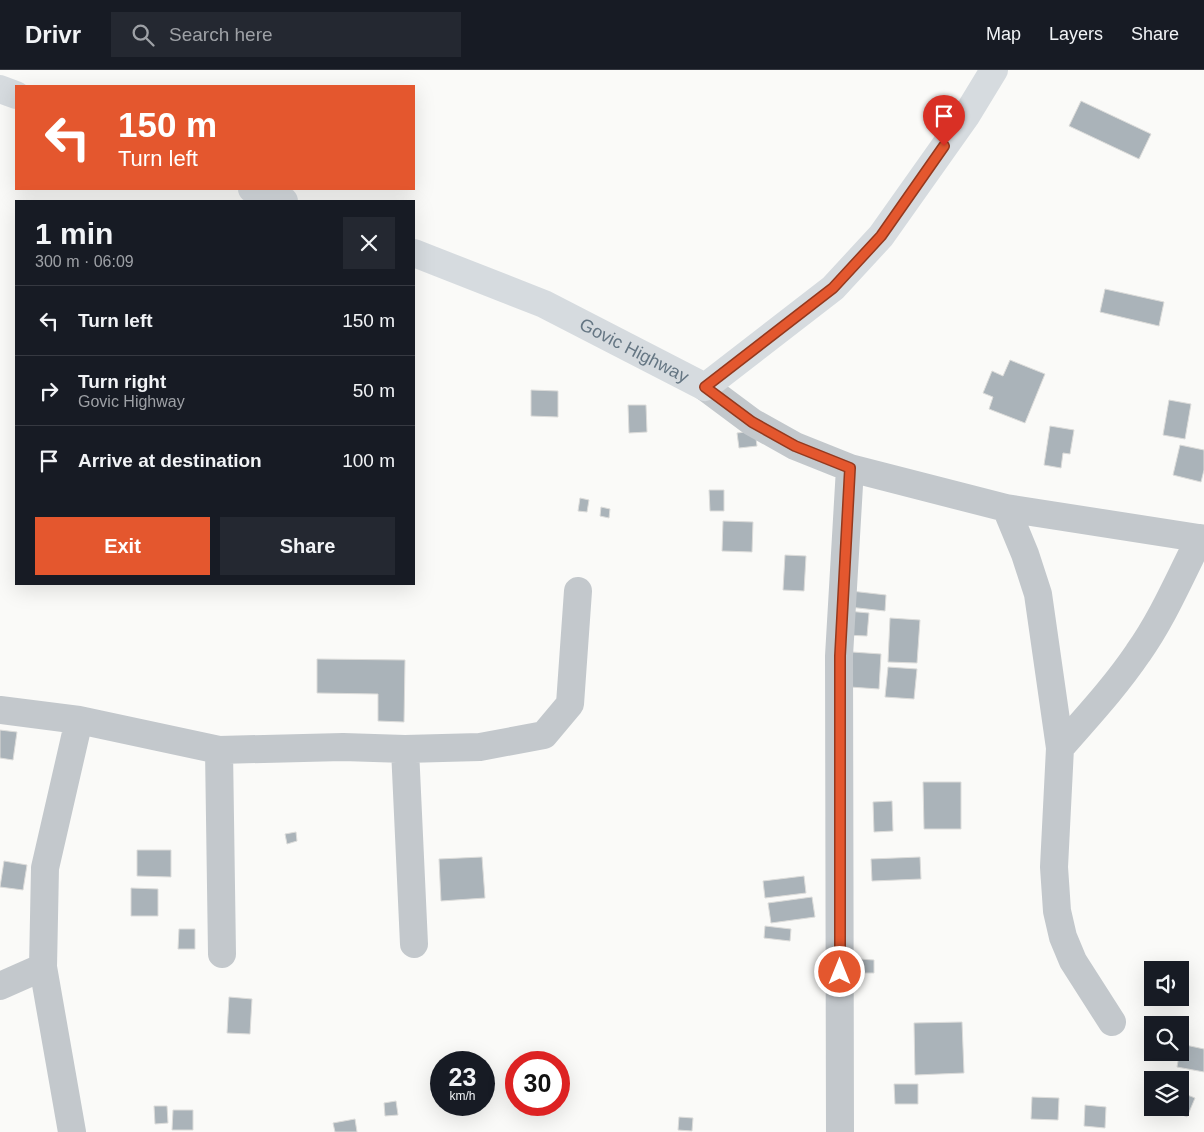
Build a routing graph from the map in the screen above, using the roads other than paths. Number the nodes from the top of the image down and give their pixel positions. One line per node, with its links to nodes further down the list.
1 (994, 70): 7 (main road, Govic Highway)
2 (0, 89): 3 (main road)
3 (15, 95)
4 (255, 190): 5 (main road)
5 (281, 200)
6 (415, 253): 7 (main road, Govic Highway)
7 (705, 387): 8 (street)
8 (850, 468): 9 (street); 23 (street)
9 (1006, 508): 10 (street); 15 (street)
10 (1202, 538): 15 (street)
11 (578, 591): 14 (street)
12 (0, 710): 13 (street)
13 (79, 720): 16 (street); 19 (street)
14 (405, 748): 16 (street); 17 (street)
15 (1060, 748): 21 (street)
16 (219, 750): 18 (street)
17 (414, 944)
18 (222, 954)
19 (43, 968): 20 (street); 22 (street)
20 (0, 986)
21 (1112, 1022)
22 (72, 1132)
23 (840, 1132)

